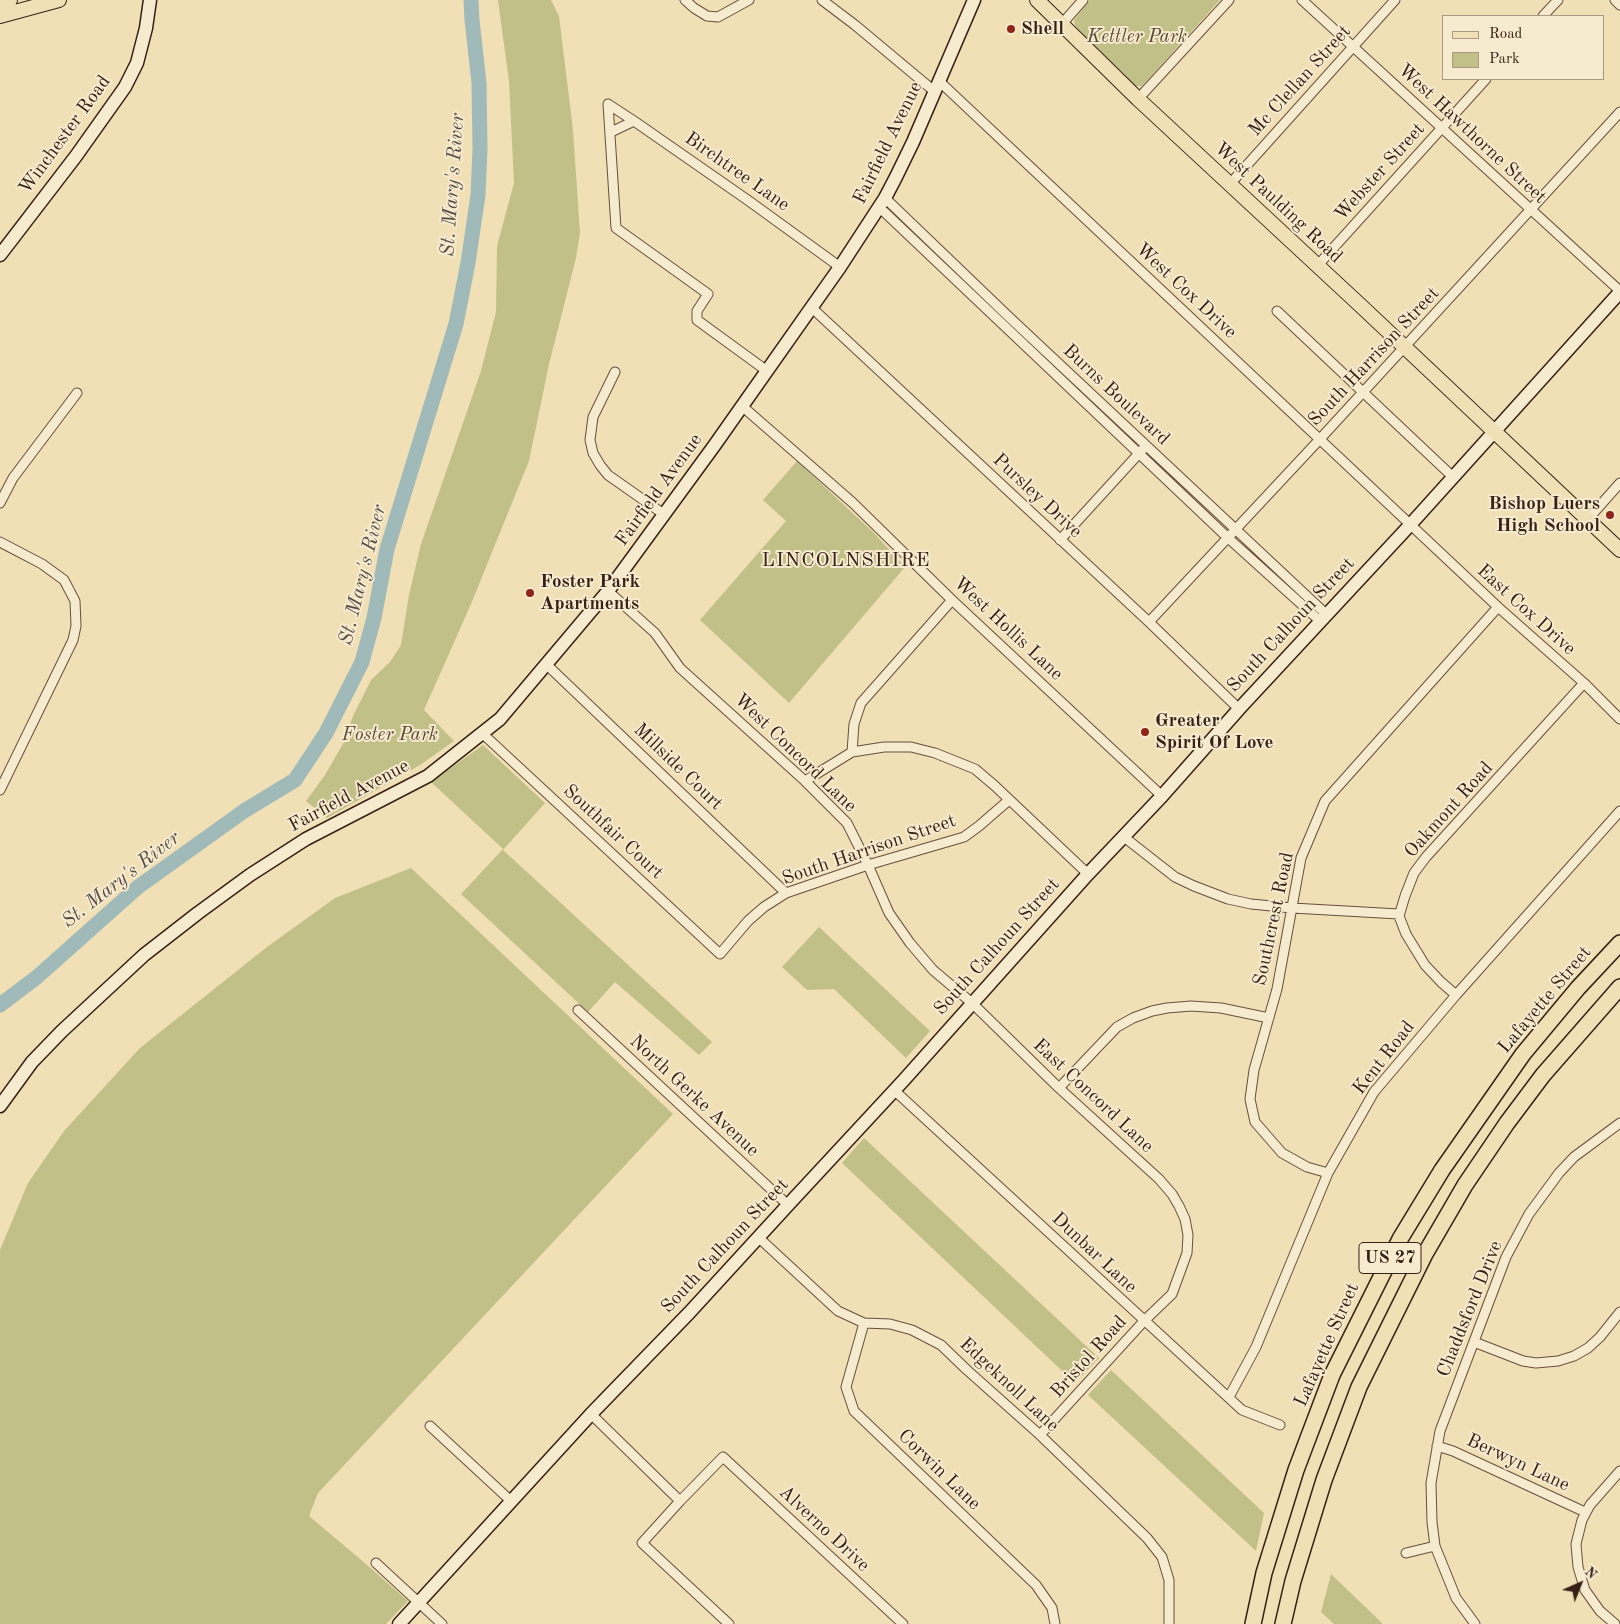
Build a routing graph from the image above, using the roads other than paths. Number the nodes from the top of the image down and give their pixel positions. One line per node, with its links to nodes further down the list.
1 (10, 0): 15 (main road)
2 (59, 0): 18 (main road)
3 (150, 0): 31 (street, Winchester Road)
4 (685, 0): 5 (street)
5 (749, 0)
6 (822, 0): 22 (street, West Cox Drive)
7 (974, 0): 22 (street, Fairfield Avenue)
8 (1037, 0): 19 (main road, West Paulding Road)
9 (1083, 0): 19 (street)
10 (1229, 0): 23 (street)
11 (1302, 0): 20 (street, West Hawthorne Street)
12 (1395, 0): 20 (street, Mc Clellan Street)
13 (1558, 0): 17 (street)
14 (1615, 0): 16 (street)
15 (0, 2)
16 (1620, 5)
17 (1544, 15)
18 (0, 16)
19 (1061, 25): 23 (main road, West Paulding Road)
20 (1353, 47): 26 (street, West Hawthorne Street); 28 (street, Mc Clellan Street)
21 (1485, 80): 26 (street, Webster Street)
22 (937, 86): 29 (street, Fairfield Avenue); 44 (street, West Cox Drive)
23 (1138, 99): 28 (main road, West Paulding Road)
24 (1620, 112): 30 (street, South Harrison Street)
25 (634, 121): 27 (street); 27 (street, Birchtree Lane); 33 (street, Birchtree Lane)
26 (1442, 127): 30 (street, West Hawthorne Street); 32 (street, Webster Street)
27 (611, 132): 38 (street)
28 (1230, 184): 32 (main road, West Paulding Road)
29 (882, 202): 33 (street, Fairfield Avenue); 45 (street, Burns Boulevard); 46 (street, Burns Boulevard)
30 (1530, 210): 34 (street, West Hawthorne Street); 37 (street, South Harrison Street)
31 (0, 255)
32 (1318, 265): 37 (main road, West Paulding Road)
33 (840, 267): 35 (street, Fairfield Avenue)
34 (1620, 291): 43 (street, South Calhoun Street)
35 (811, 306): 38 (street, Fairfield Avenue); 55 (street, Pursley Drive)
36 (1276, 311): 41 (street)
37 (1405, 347): 41 (street, South Harrison Street); 43 (main road, West Paulding Road)
38 (767, 371): 42 (street, Fairfield Avenue)
39 (615, 372): 50 (street)
40 (77, 393): 49 (street)
41 (1363, 393): 44 (street, South Harrison Street); 47 (street)
42 (742, 406): 50 (street, Fairfield Avenue); 59 (street, West Hollis Lane)
43 (1494, 432): 47 (street, South Calhoun Street); 51 (main road, West Paulding Road)
44 (1320, 439): 52 (street, West Cox Drive); 53 (street, South Harrison Street)
45 (1147, 445): 46 (street); 53 (street, Burns Boulevard)
46 (1140, 453): 54 (street, Burns Boulevard); 55 (street)
47 (1453, 477): 52 (street, South Calhoun Street)
48 (1620, 484): 51 (street)
49 (0, 503)
50 (665, 515): 58 (street, Fairfield Avenue)
51 (1588, 519): 57 (main road, West Paulding Road)
52 (1410, 525): 60 (street, East Cox Drive); 61 (street, South Calhoun Street)
53 (1235, 529): 54 (street, South Harrison Street); 61 (street, Burns Boulevard)
54 (1227, 537): 61 (street, Burns Boulevard); 62 (street, South Harrison Street)
55 (1060, 540): 62 (street, Pursley Drive)
56 (0, 542): 70 (street)
57 (1620, 550)
58 (608, 592): 63 (street, Fairfield Avenue); 69 (street, West Concord Lane)
59 (952, 600): 68 (street); 71 (street, West Hollis Lane)
60 (1498, 607): 64 (street, East Cox Drive); 78 (street, Southcrest Road)
61 (1323, 618): 65 (street, South Calhoun Street)
62 (1149, 622): 65 (street, Pursley Drive)
63 (547, 665): 67 (street, Fairfield Avenue); 77 (street, Millside Court)
64 (1584, 684): 66 (street, East Cox Drive); 79 (street, Oakmont Road)
65 (1239, 709): 71 (street, South Calhoun Street)
66 (1620, 719)
67 (483, 734): 81 (street, Southfair Court); 89 (street, Fairfield Avenue)
68 (852, 752): 69 (street); 72 (street)
69 (805, 781): 75 (street, West Concord Lane)
70 (0, 790)
71 (1162, 796): 74 (street, South Calhoun Street)
72 (1009, 800): 75 (street, South Harrison Street); 76 (street)
73 (1620, 811): 83 (street, Kent Road)
74 (1124, 837): 76 (street, South Calhoun Street); 78 (street)
75 (868, 865): 77 (street, South Harrison Street); 84 (street, West Concord Lane)
76 (1088, 874): 84 (street, South Calhoun Street)
77 (786, 893): 81 (street, South Harrison Street)
78 (1292, 908): 79 (street); 86 (street, Southcrest Road)
79 (1400, 914): 83 (street)
80 (1620, 943): 119 (highway, Lafayette Street / US 27)
81 (720, 954)
82 (1620, 987): 120 (highway, US 27)
83 (1456, 995): 91 (street, Kent Road)
84 (972, 1003): 87 (street, East Concord Lane); 88 (street, South Calhoun Street)
85 (578, 1010): 92 (street, North Gerke Avenue)
86 (1269, 1018): 87 (street); 91 (street, Southcrest Road)
87 (1059, 1088): 93 (street, East Concord Lane)
88 (895, 1091): 92 (street, South Calhoun Street); 96 (street, Dunbar Lane)
89 (0, 1106)
90 (1620, 1123): 98 (street, Chaddsford Drive)
91 (1328, 1173): 99 (street, Kent Road)
92 (788, 1204): 94 (street, South Calhoun Street)
93 (1185, 1219): 96 (street, Bristol Road)
94 (758, 1237): 97 (street, Edgeknoll Lane); 100 (street, South Calhoun Street)
95 (1620, 1312): 98 (street)
96 (1144, 1321): 99 (street, Dunbar Lane); 103 (street, Bristol Road)
97 (864, 1324): 103 (street, Edgeknoll Lane); 117 (street, Corwin Lane)
98 (1474, 1342): 104 (street, Chaddsford Drive)
99 (1229, 1397): 101 (street, Dunbar Lane)
100 (591, 1414): 106 (street, South Calhoun Street); 107 (street)
101 (1280, 1424)
102 (430, 1426): 106 (street)
103 (1040, 1435): 118 (street, Edgeknoll Lane)
104 (1437, 1446): 108 (street, Berwyn Lane); 109 (street, Chaddsford Drive)
105 (1620, 1471): 108 (street)
106 (511, 1501): 112 (street, South Calhoun Street)
107 (680, 1501): 115 (street); 116 (street, Alverno Drive)
108 (1585, 1512): 122 (street)
109 (1435, 1546): 110 (street); 121 (street, Chaddsford Drive)
110 (1406, 1553)
111 (376, 1563): 112 (street)
112 (419, 1602): 113 (street, South Calhoun Street); 114 (street)
113 (399, 1624)
114 (442, 1624)
115 (729, 1624)
116 (903, 1624)
117 (1055, 1624)
118 (1169, 1624)
119 (1253, 1624)
120 (1283, 1624)
121 (1475, 1624)
122 (1615, 1624)

